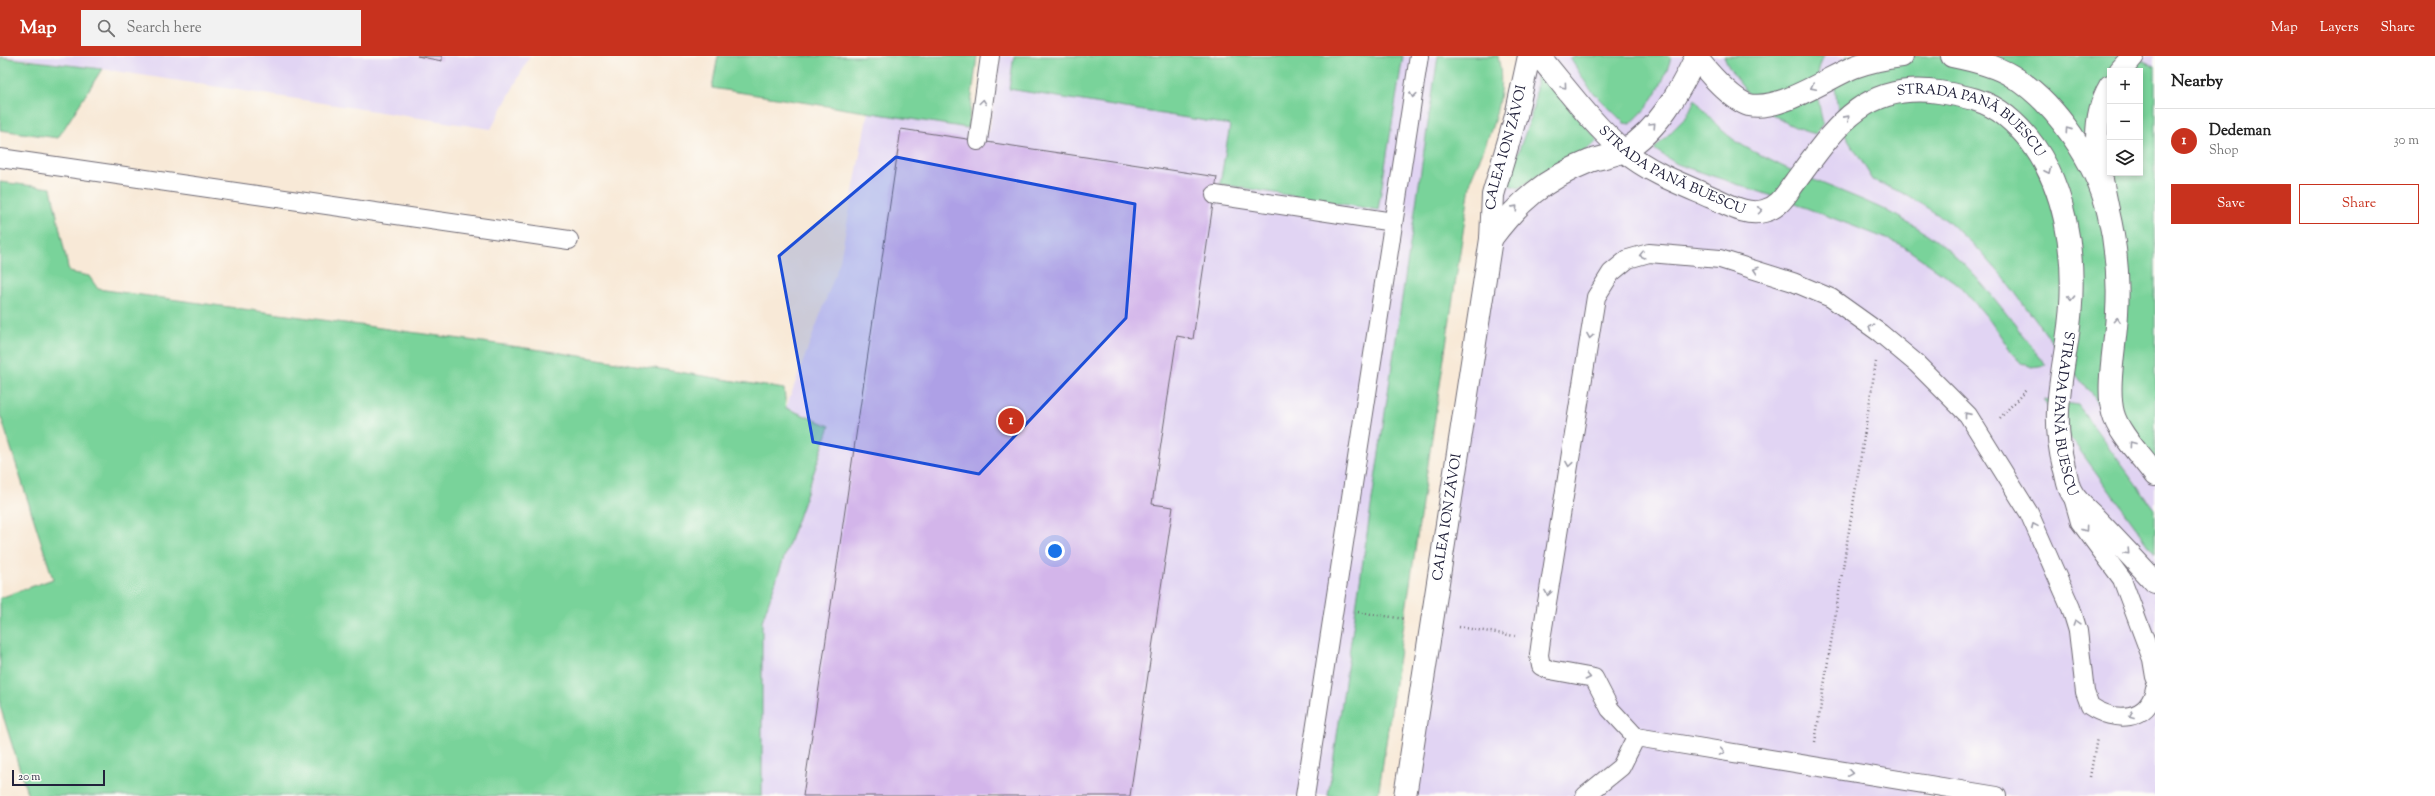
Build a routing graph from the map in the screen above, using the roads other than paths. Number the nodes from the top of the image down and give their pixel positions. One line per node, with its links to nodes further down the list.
1 (990, 56): 11 (lane, one-way to 1)
2 (1419, 56): 16 (lane, one-way to 16)
3 (1529, 56): 17 (main road, CALEA ION ZĂVOI)
4 (1539, 56): 12 (main road, STRADA PANĂ BUESCU, one-way to 12)
5 (1902, 56): 8 (main road, one-way to 8)
6 (1952, 56): 15 (main road, one-way to 6)
7 (2133, 56): 9 (main road)
8 (1696, 57): 12 (main road, CALEA ION ZĂVOI, one-way to 8)
9 (2123, 68)
10 (2107, 94): 15 (main road)
11 (978, 141)
12 (1624, 151): 17 (main road, CALEA ION ZĂVOI, one-way to 12); 20 (main road, STRADA PANĂ BUESCU, one-way to 20)
13 (0, 158): 18 (lane)
14 (1214, 195): 16 (lane)
15 (2108, 210): 19 (main road, one-way to 15)
16 (1393, 222): 25 (lane)
17 (1491, 239): 26 (main road, CALEA ION ZĂVOI)
18 (569, 240)
19 (2155, 475)
20 (2071, 493): 21 (main road, STRADA PANĂ BUESCU, one-way to 21); 22 (lane, one-way to 22)
21 (2155, 582)
22 (2155, 677)
23 (2155, 688): 24 (lane, one-way to 24)
24 (1636, 737): 27 (lane); 28 (lane, one-way to 28)
25 (1305, 796)
26 (1405, 796)
27 (1585, 796)
28 (1997, 796)

